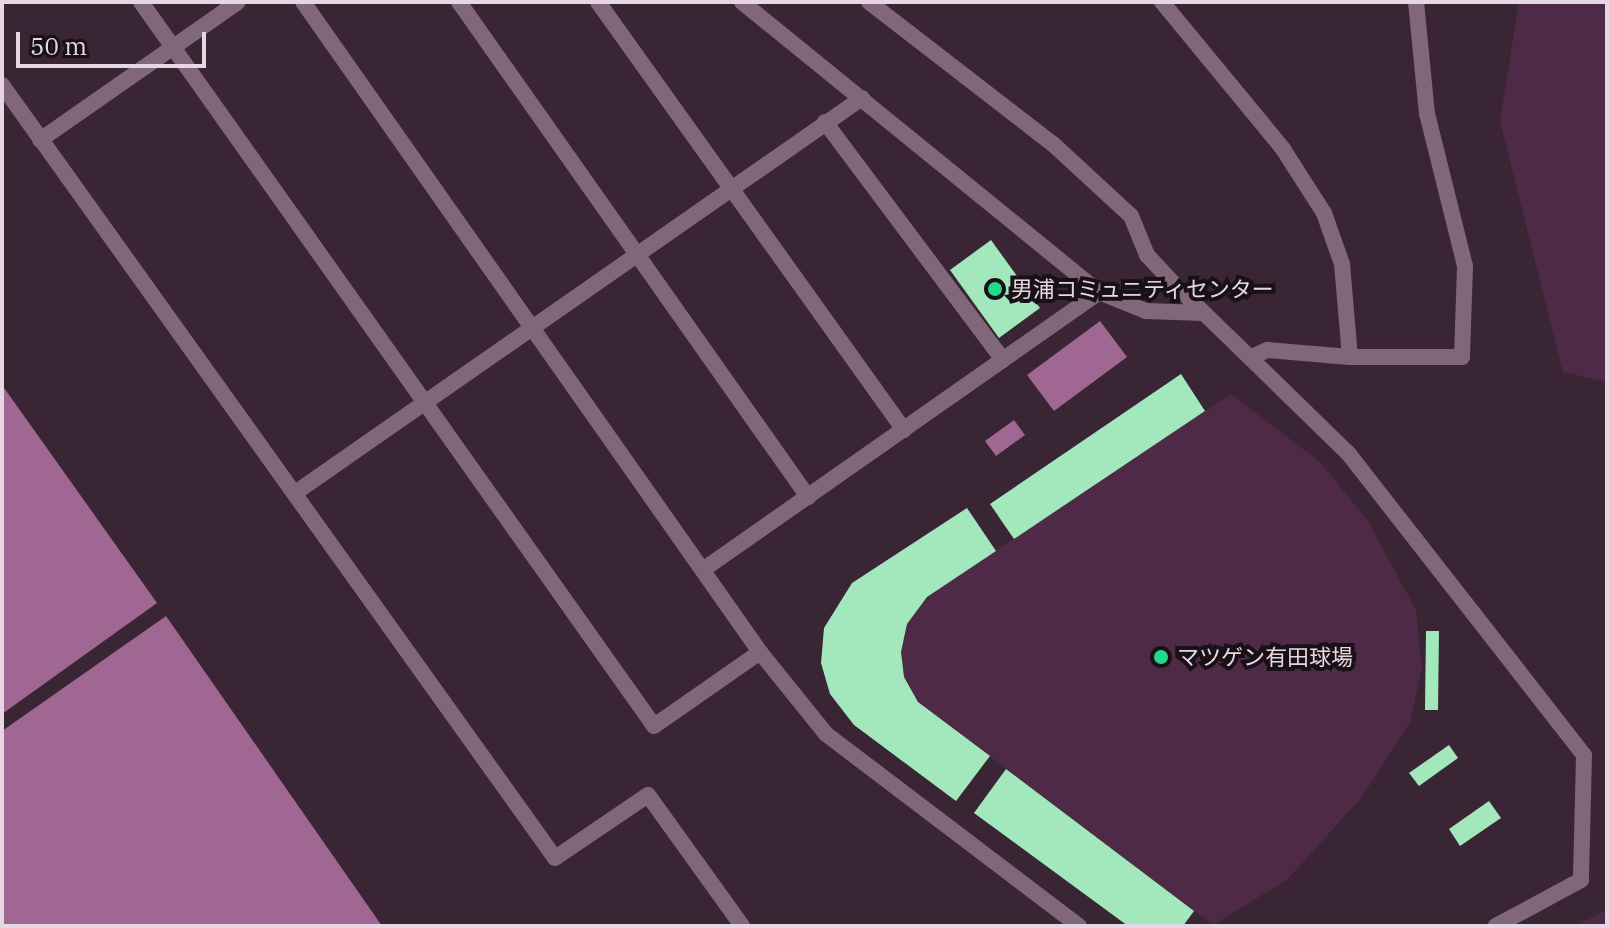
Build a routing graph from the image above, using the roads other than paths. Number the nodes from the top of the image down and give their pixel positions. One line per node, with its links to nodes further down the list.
1 (141, 2): 10 (street)
2 (238, 2): 10 (street)
3 (303, 2): 19 (street)
4 (459, 2): 16 (street)
5 (598, 2): 15 (street)
6 (742, 2): 12 (street)
7 (869, 2): 18 (street)
8 (1162, 2): 21 (street)
9 (1416, 2): 21 (street)
10 (174, 49): 14 (street); 23 (street)
11 (2, 85): 14 (street)
12 (862, 98): 13 (street); 17 (street)
13 (825, 122): 15 (street); 22 (street)
14 (40, 140): 25 (street)
15 (733, 185): 16 (street); 24 (street)
16 (637, 253): 19 (street); 26 (street)
17 (1099, 292): 18 (street); 22 (street)
18 (1203, 313): 20 (street)
19 (532, 328): 23 (street); 27 (street)
20 (1252, 357): 21 (street); 31 (street)
21 (1350, 357)
22 (1003, 360): 24 (street)
23 (426, 400): 25 (street); 28 (street)
24 (904, 430): 26 (street)
25 (295, 493): 29 (street)
26 (808, 497): 27 (street)
27 (704, 569): 28 (street)
28 (760, 652): 30 (street)
29 (742, 926)
30 (1079, 926)
31 (1496, 926)

